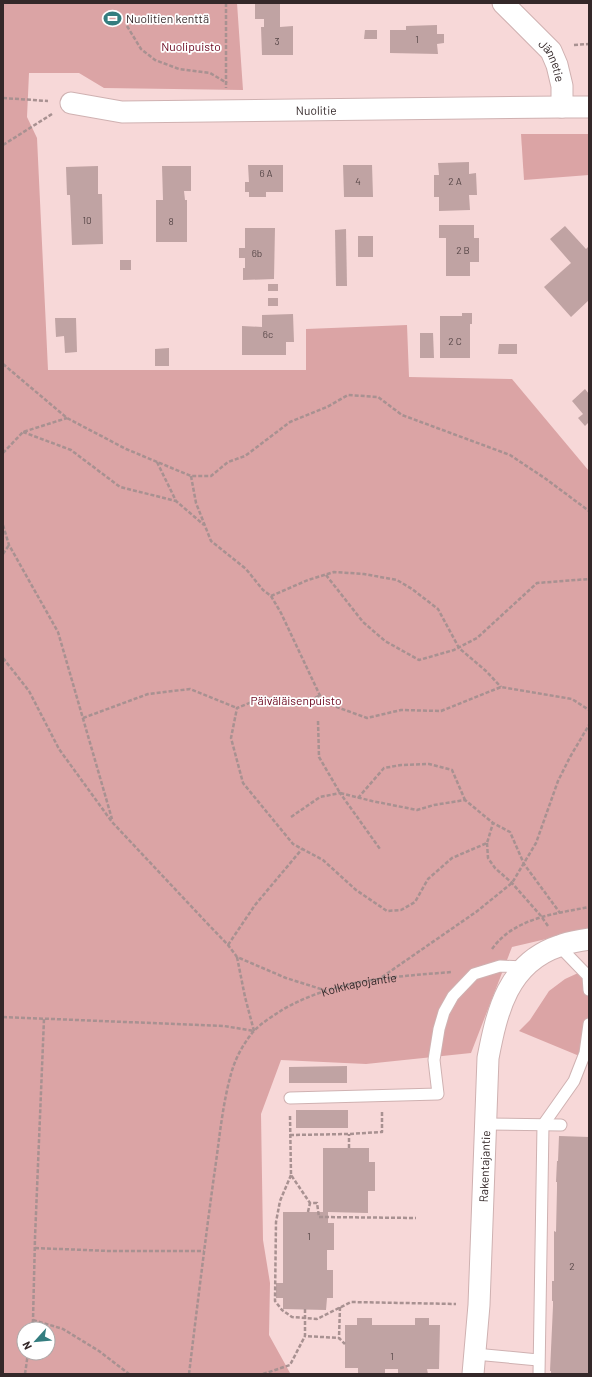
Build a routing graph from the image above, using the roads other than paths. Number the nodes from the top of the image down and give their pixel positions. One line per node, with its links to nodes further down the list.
1 (503, 3): 4 (street, Jännetie)
2 (71, 102): 4 (street, Nuolitie)
3 (589, 107): 4 (street)
4 (562, 108)
5 (589, 939): 6 (street)
6 (559, 946): 7 (street); 8 (lane)
7 (523, 967): 10 (lane); 11 (street, Rakentajantie)
8 (589, 990)
9 (589, 1024): 12 (lane)
10 (293, 1097)
11 (485, 1124): 12 (lane); 15 (street, Rakentajantie)
12 (543, 1125): 13 (lane); 14 (lane)
13 (561, 1125)
14 (538, 1360): 15 (lane); 16 (lane)
15 (474, 1364)
16 (538, 1374)

